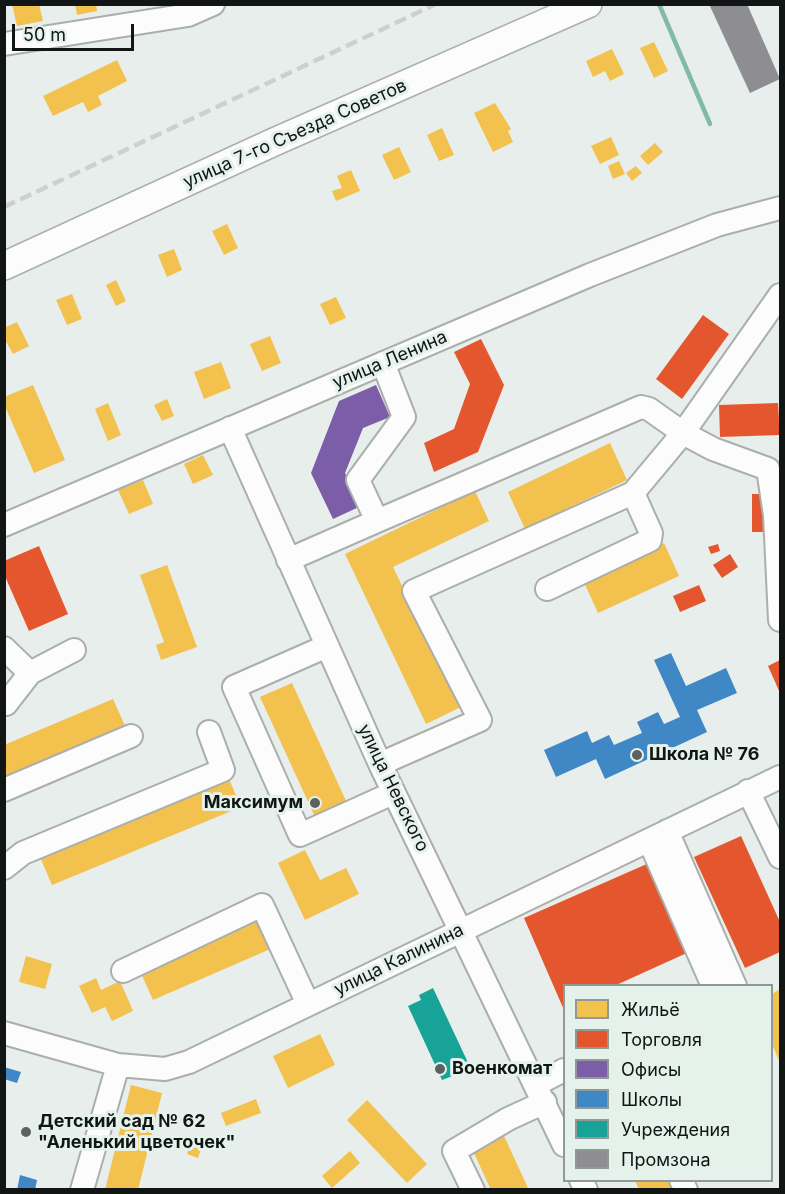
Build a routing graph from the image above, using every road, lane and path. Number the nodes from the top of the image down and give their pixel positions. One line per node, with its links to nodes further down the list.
1 (213, 4): 3 (street)
2 (588, 4): 5 (main road, улица 7-го Съезда Советов)
3 (4, 44)
4 (780, 208): 7 (street, улица Ленина)
5 (4, 266)
6 (780, 295): 9 (street)
7 (383, 363): 8 (street, улица Ленина); 12 (street)
8 (230, 428): 13 (street, улица Ленина); 14 (street, улица Невского)
9 (683, 434): 10 (street); 11 (street); 12 (street)
10 (633, 494): 15 (street); 24 (street)
11 (778, 515): 16 (street)
12 (377, 521): 14 (street)
13 (4, 525)
14 (288, 560): 17 (street, улица Невского)
15 (547, 589)
16 (780, 620)
17 (327, 646): 24 (street, улица Невского); 28 (street)
18 (4, 648): 20 (street)
19 (74, 650): 20 (street)
20 (30, 674): 21 (street)
21 (6, 704)
22 (209, 732): 31 (street)
23 (131, 736): 26 (street)
24 (380, 764): 28 (street, улица Невского)
25 (780, 777): 27 (street, улица Калинина)
26 (4, 790)
27 (748, 791): 29 (street, улица Калинина); 30 (street)
28 (393, 793): 32 (street, улица Невского)
29 (658, 835): 32 (street, улица Калинина); 34 (street); 35 (street)
30 (780, 857)
31 (4, 868)
32 (462, 930): 36 (street, улица Калинина); 40 (street, улица Невского)
33 (123, 971): 36 (street)
34 (712, 984)
35 (734, 984)
36 (308, 1004): 38 (street, улица Калинина)
37 (4, 1033): 38 (street, улица Калинина)
38 (118, 1065): 42 (street)
39 (563, 1071): 40 (street)
40 (540, 1093): 41 (street, улица Невского); 43 (street)
41 (563, 1143)
42 (82, 1190)
43 (472, 1190)

